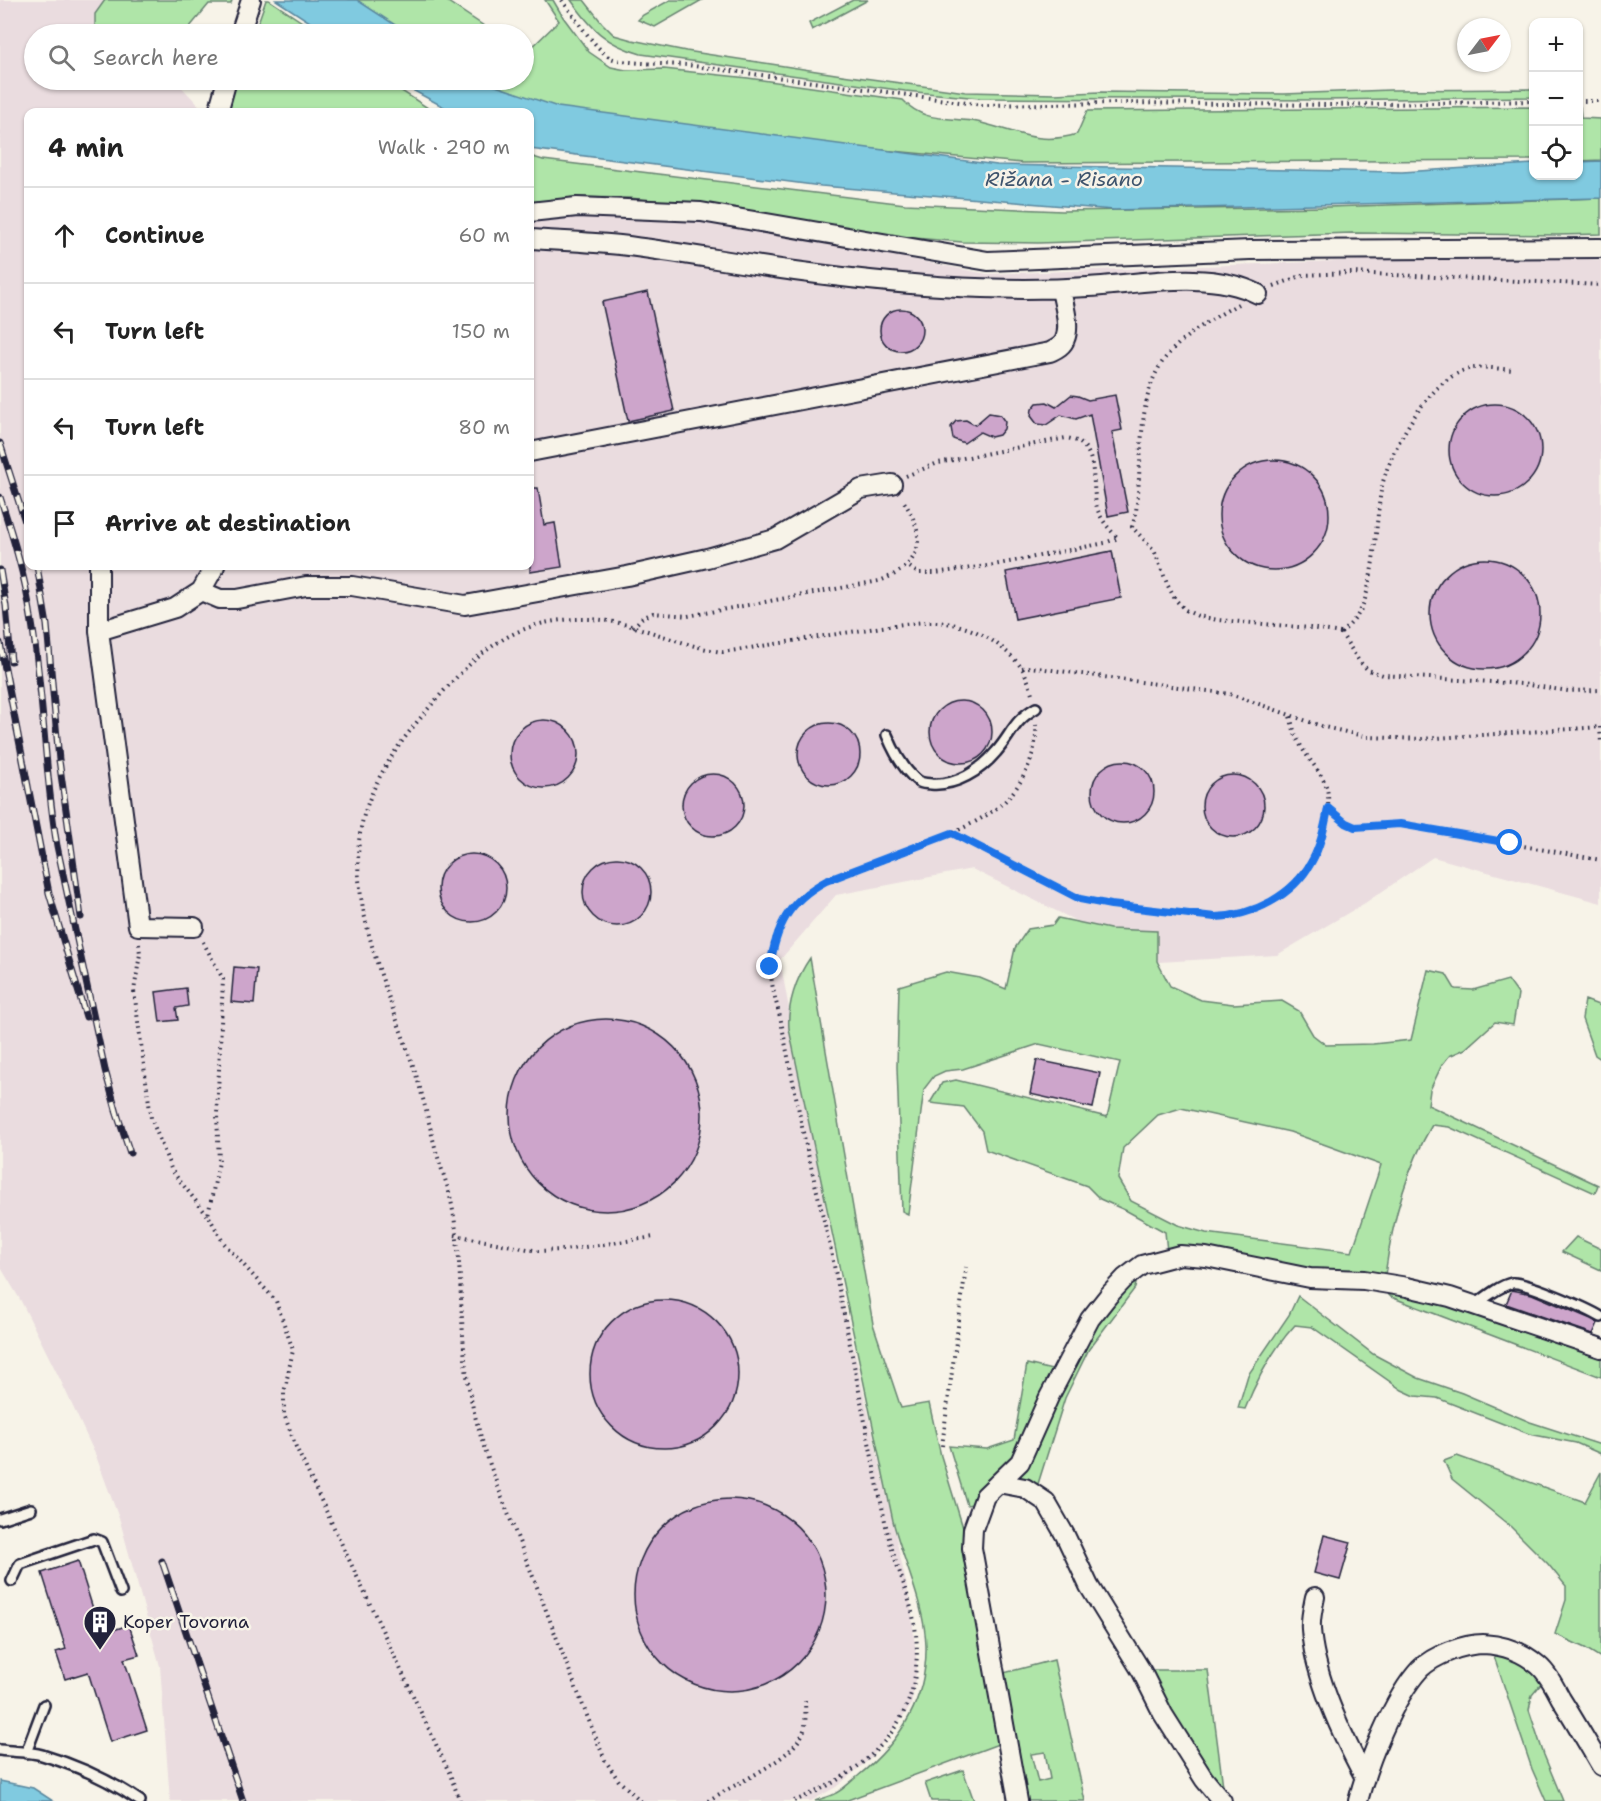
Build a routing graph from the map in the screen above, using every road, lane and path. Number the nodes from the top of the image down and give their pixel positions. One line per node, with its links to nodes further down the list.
1 (251, 0): 3 (street)
2 (562, 0): 5 (path)
3 (243, 24)
4 (224, 90): 8 (street)
5 (1529, 101)
6 (1583, 101): 7 (path)
7 (1601, 101)
8 (219, 108)
9 (534, 212): 11 (street)
10 (534, 239): 13 (street)
11 (1601, 248)
12 (1601, 285): 14 (path)
13 (1061, 289): 14 (street); 17 (street)
14 (1258, 294)
15 (1239, 303): 25 (path)
16 (1514, 370): 25 (path)
17 (534, 451)
18 (892, 484): 19 (path); 19 (path); 22 (street)
19 (908, 566): 23 (path)
20 (99, 570): 24 (street)
21 (213, 570): 22 (street)
22 (201, 591): 24 (street)
23 (633, 627): 26 (path); 39 (path)
24 (99, 631): 36 (street)
25 (1341, 633): 27 (path)
26 (1022, 668): 28 (path); 29 (path)
27 (1601, 690)
28 (1036, 708): 31 (lane); 34 (path)
29 (1290, 715): 30 (path); 33 (path)
30 (1600, 727): 32 (path)
31 (887, 735)
32 (1601, 743)
33 (1328, 808): 34 (path); 35 (path)
34 (952, 833): 62 (path)
35 (1601, 860)
36 (138, 926): 37 (street); 38 (path)
37 (194, 927): 38 (path)
38 (208, 1215): 59 (path)
39 (455, 1235): 40 (path); 60 (path)
40 (654, 1237)
41 (966, 1267): 45 (path)
42 (1474, 1305): 43 (lane); 44 (street); 46 (street)
43 (1601, 1317)
44 (1601, 1348)
45 (942, 1446)
46 (998, 1483): 63 (street); 64 (street)
47 (31, 1509): 48 (lane)
48 (0, 1519)
49 (12, 1581): 50 (lane)
50 (121, 1592)
51 (1315, 1597): 57 (street)
52 (805, 1698): 61 (path)
53 (44, 1705): 55 (lane)
54 (0, 1750): 55 (lane)
55 (26, 1753): 58 (lane)
56 (1601, 1766): 57 (street)
57 (1365, 1778): 65 (street)
58 (140, 1801)
59 (460, 1801)
60 (641, 1801)
61 (708, 1801)
62 (794, 1801)
63 (1018, 1801)
64 (1222, 1801)
65 (1358, 1801)

